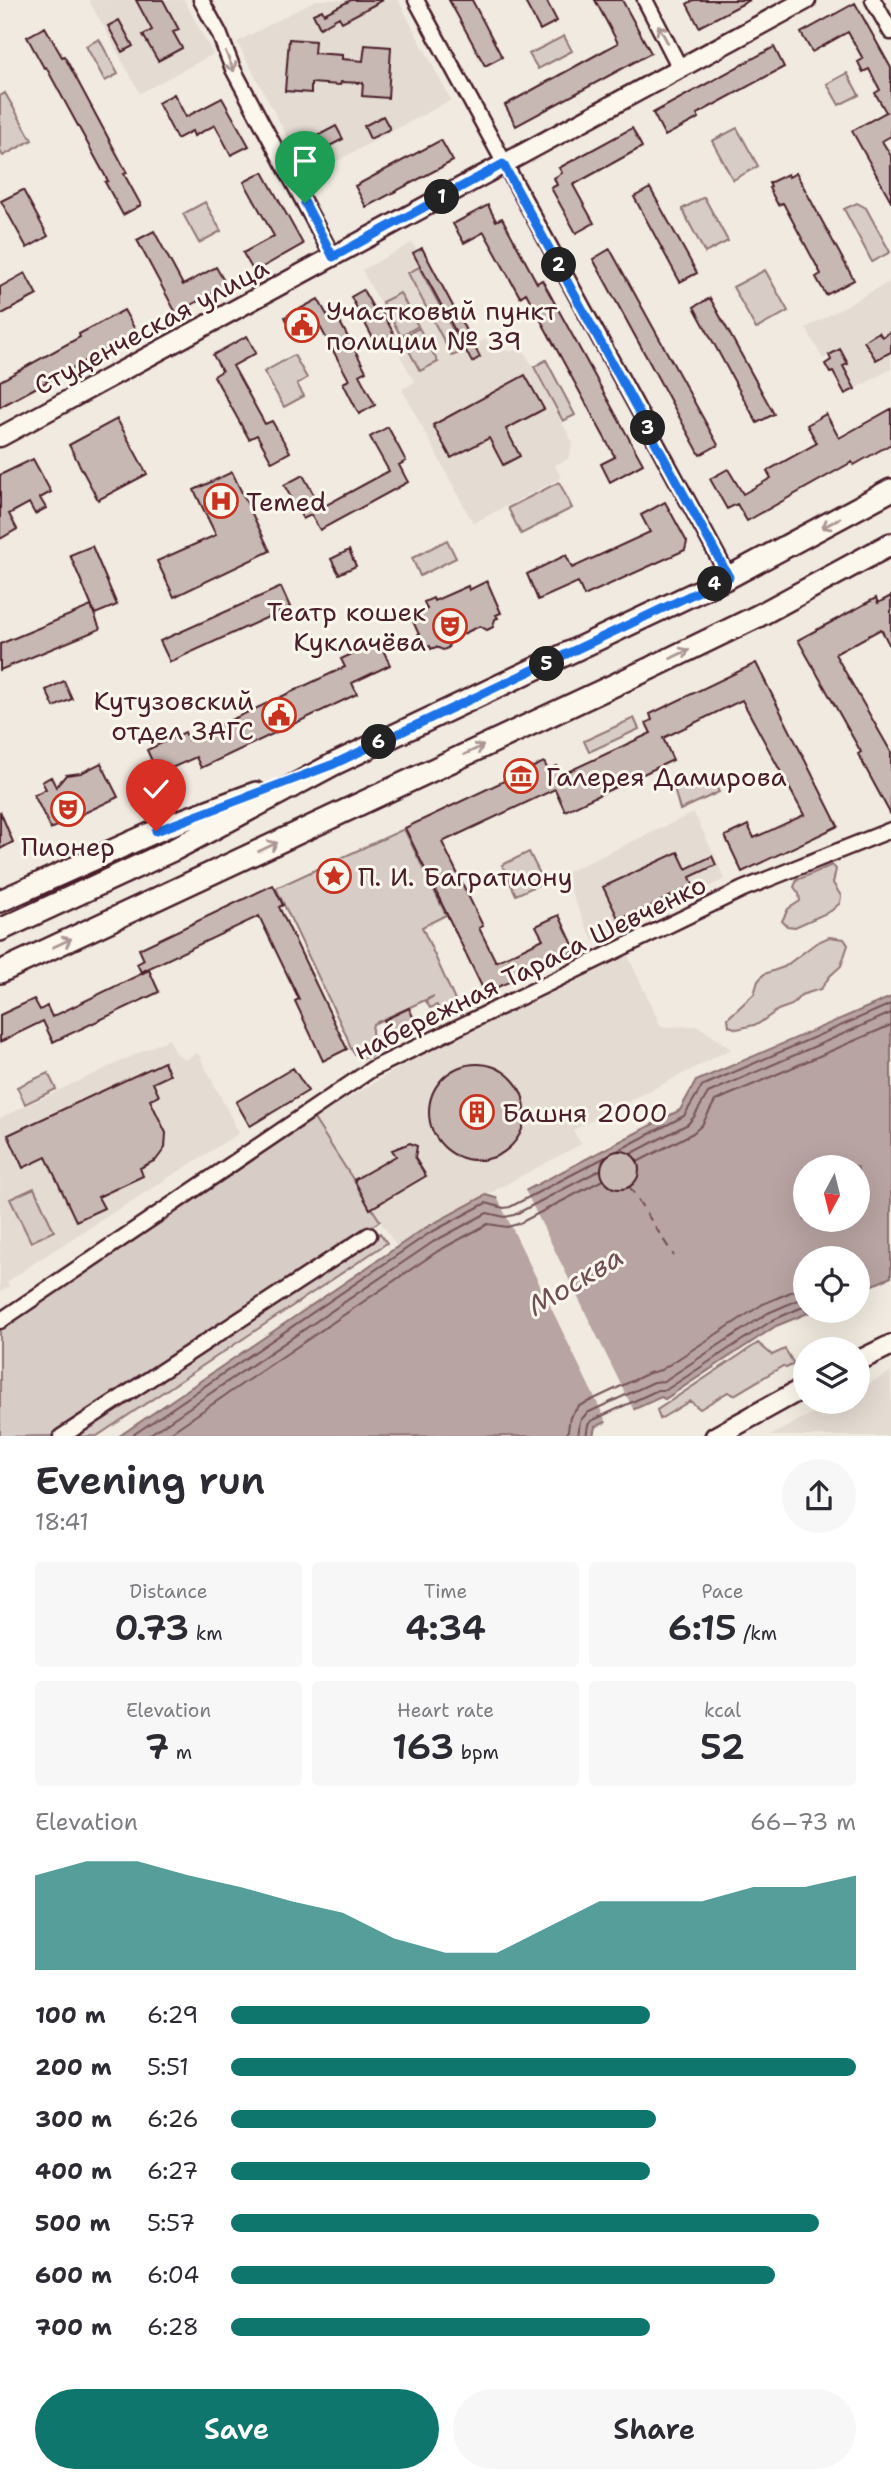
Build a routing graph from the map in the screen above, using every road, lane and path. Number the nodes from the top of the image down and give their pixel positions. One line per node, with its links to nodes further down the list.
1 (201, 0): 9 (street, one-way to 9)
2 (416, 0): 8 (street)
3 (645, 0): 7 (street, one-way to 3)
4 (806, 0): 7 (street, Студенческая улица)
5 (873, 0): 6 (street)
6 (891, 32)
7 (680, 68): 8 (street, Студенческая улица)
8 (503, 164): 9 (street, Студенческая улица); 13 (street)
9 (333, 257): 10 (street, Студенческая улица)
10 (0, 437)
11 (891, 490): 13 (main road, one-way to 13)
12 (891, 544): 18 (main road, one-way to 12)
13 (729, 577): 14 (main road)
14 (334, 764): 16 (main road); 17 (main road)
15 (891, 830): 20 (street, набережная Тараса Шевченко)
16 (0, 901)
17 (0, 930)
18 (0, 972)
19 (369, 1235): 24 (street)
20 (0, 1321)
21 (891, 1345): 22 (main road)
22 (870, 1355)
23 (793, 1394): 25 (main road)
24 (63, 1436)
25 (717, 1436)

